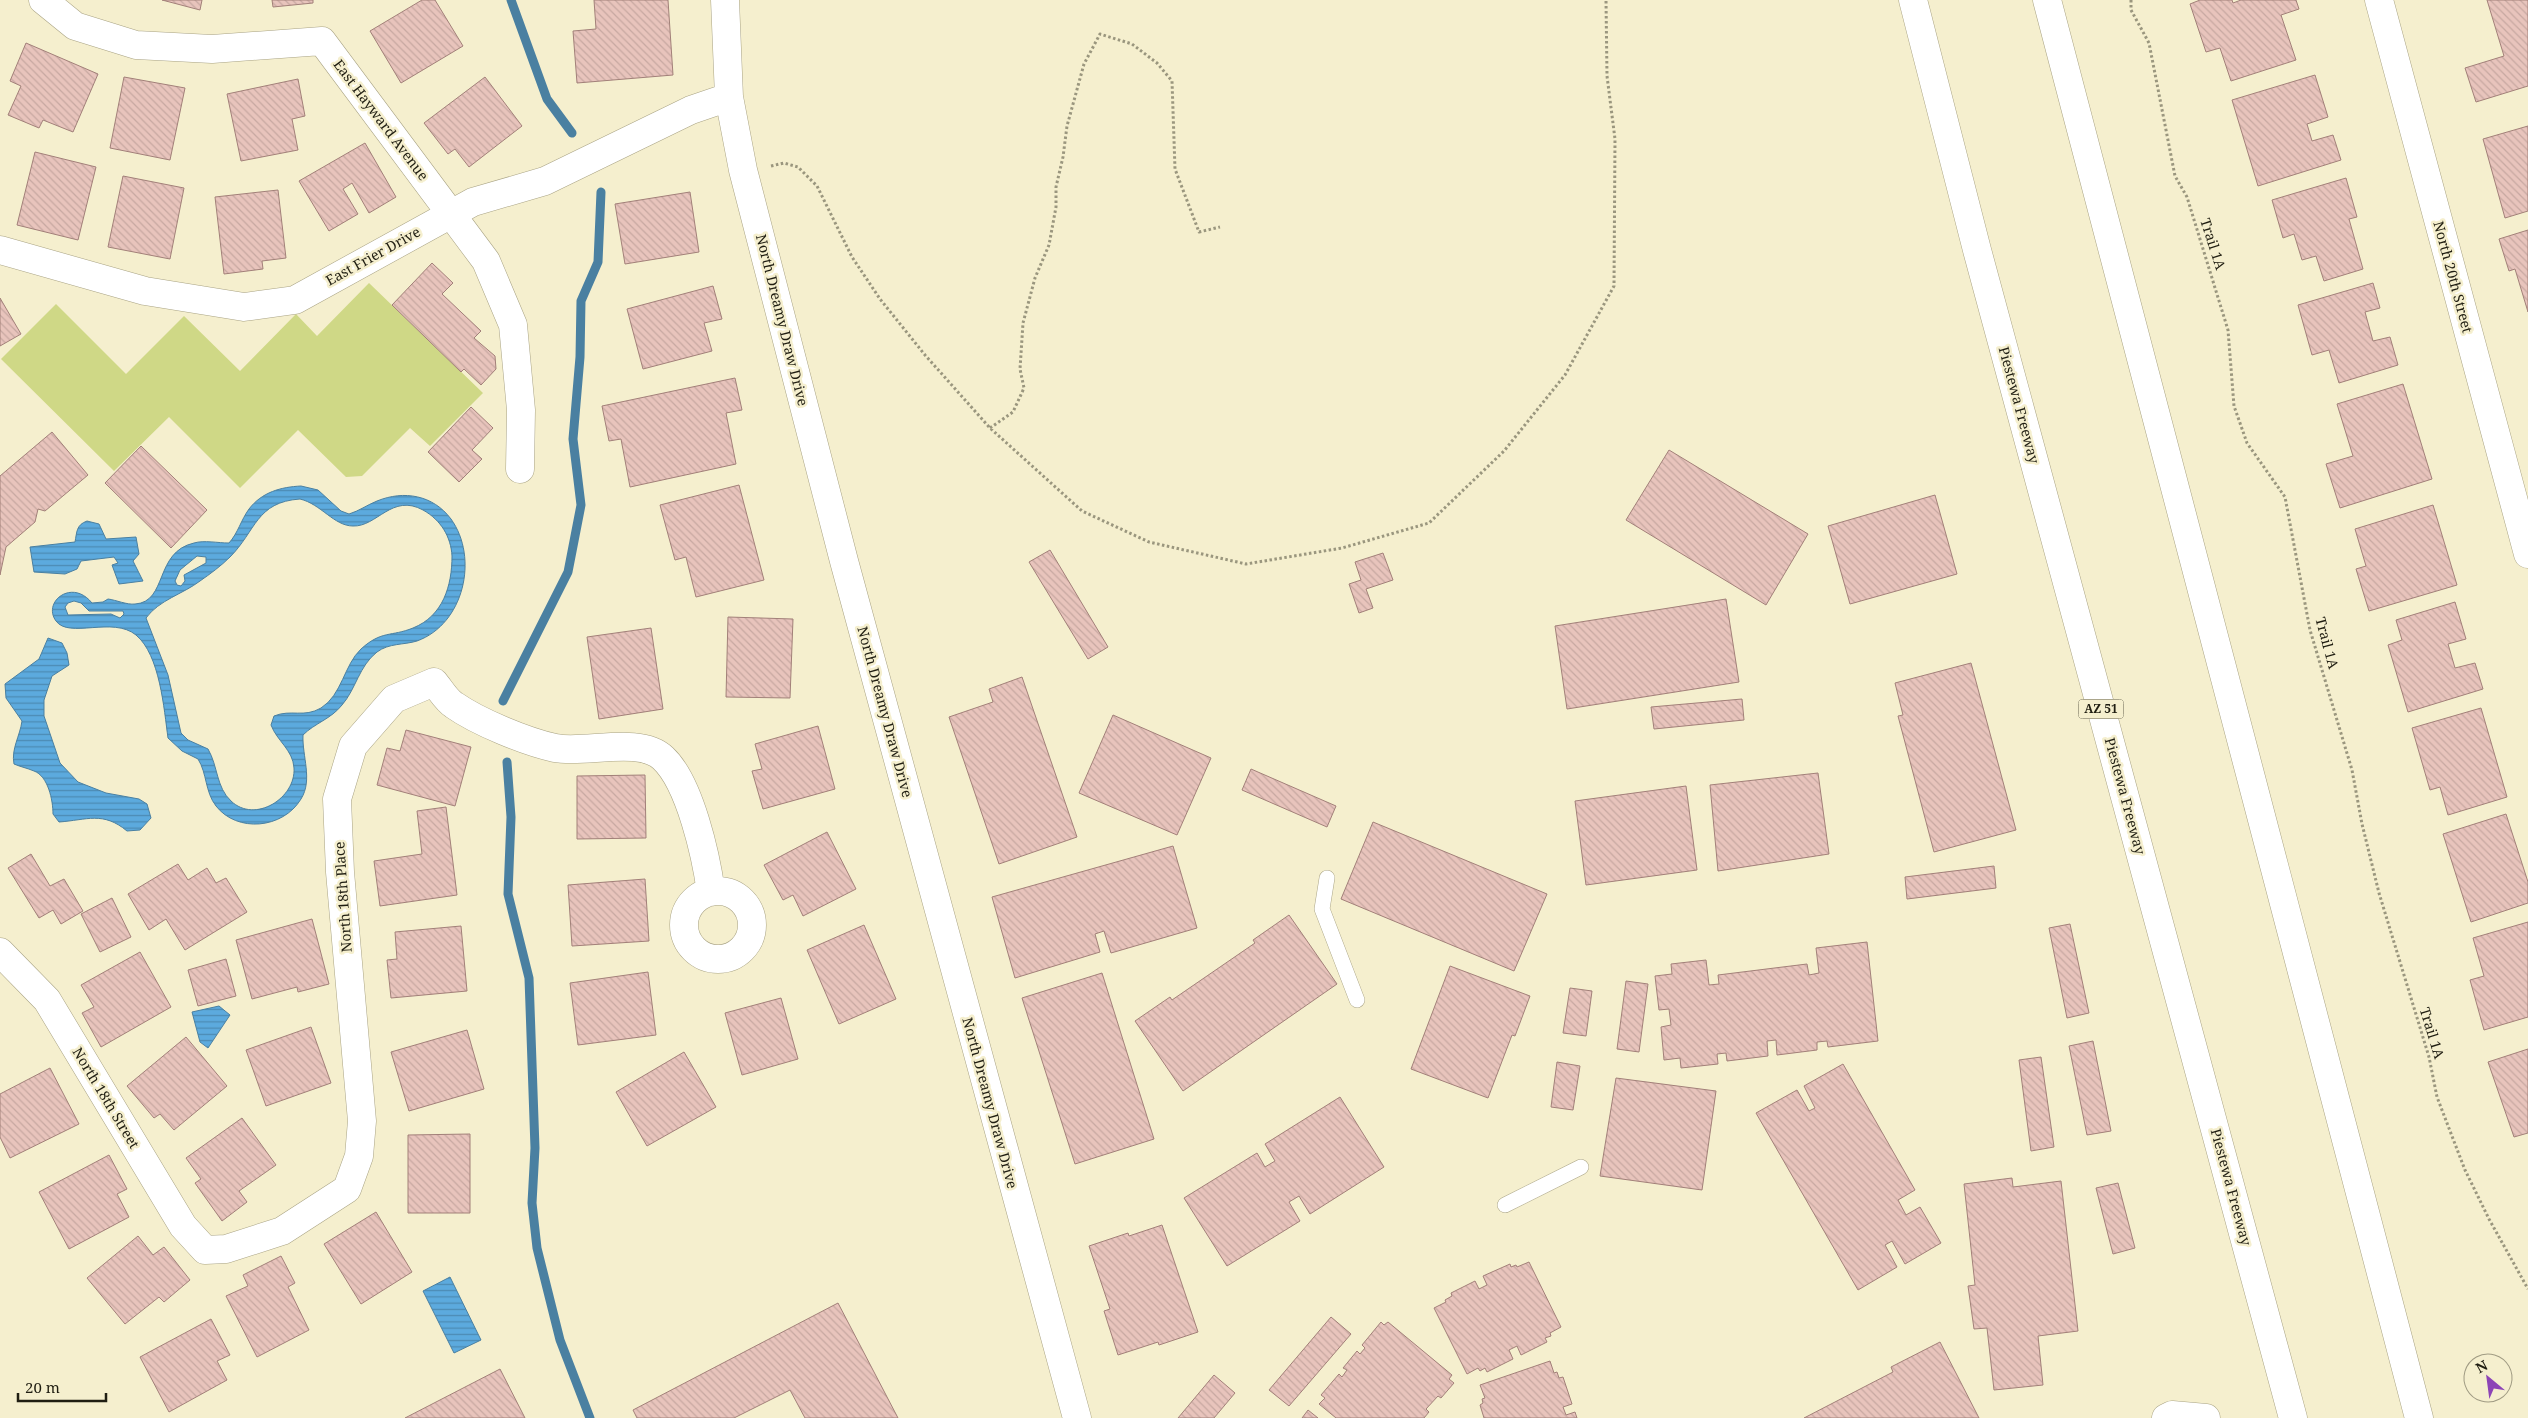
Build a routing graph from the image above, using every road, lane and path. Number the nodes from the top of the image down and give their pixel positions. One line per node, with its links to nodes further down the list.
1 (43, 0): 10 (main road, East Hayward Avenue)
2 (725, 0): 8 (main road, North Dreamy Draw Drive)
3 (1606, 0): 13 (path)
4 (1913, 0): 27 (main road, Piestewa Freeway / AZ 51)
5 (2046, 0): 28 (main road)
6 (2131, 0): 23 (path, Trail 1A)
7 (2379, 0): 15 (main road, North 20th Street)
8 (729, 97): 9 (main road, North Dreamy Draw Drive); 10 (main road, East Frier Drive)
9 (744, 170): 13 (path); 24 (main road, North Dreamy Draw Drive)
10 (451, 214): 12 (main road, East Frier Drive); 14 (main road, East Hayward Avenue)
11 (1220, 227): 13 (path)
12 (0, 250)
13 (990, 428)
14 (520, 469)
15 (2528, 554)
16 (1327, 878): 19 (lane)
17 (711, 892): 22 (main road, North 18th Place)
18 (0, 952): 22 (main road, North 18th Street)
19 (1357, 1000)
20 (1581, 1167): 21 (lane)
21 (1505, 1204)
22 (206, 1250)
23 (2528, 1289)
24 (1077, 1418)
25 (2166, 1418): 26 (main road)
26 (2206, 1418)
27 (2293, 1418)
28 (2419, 1418)

